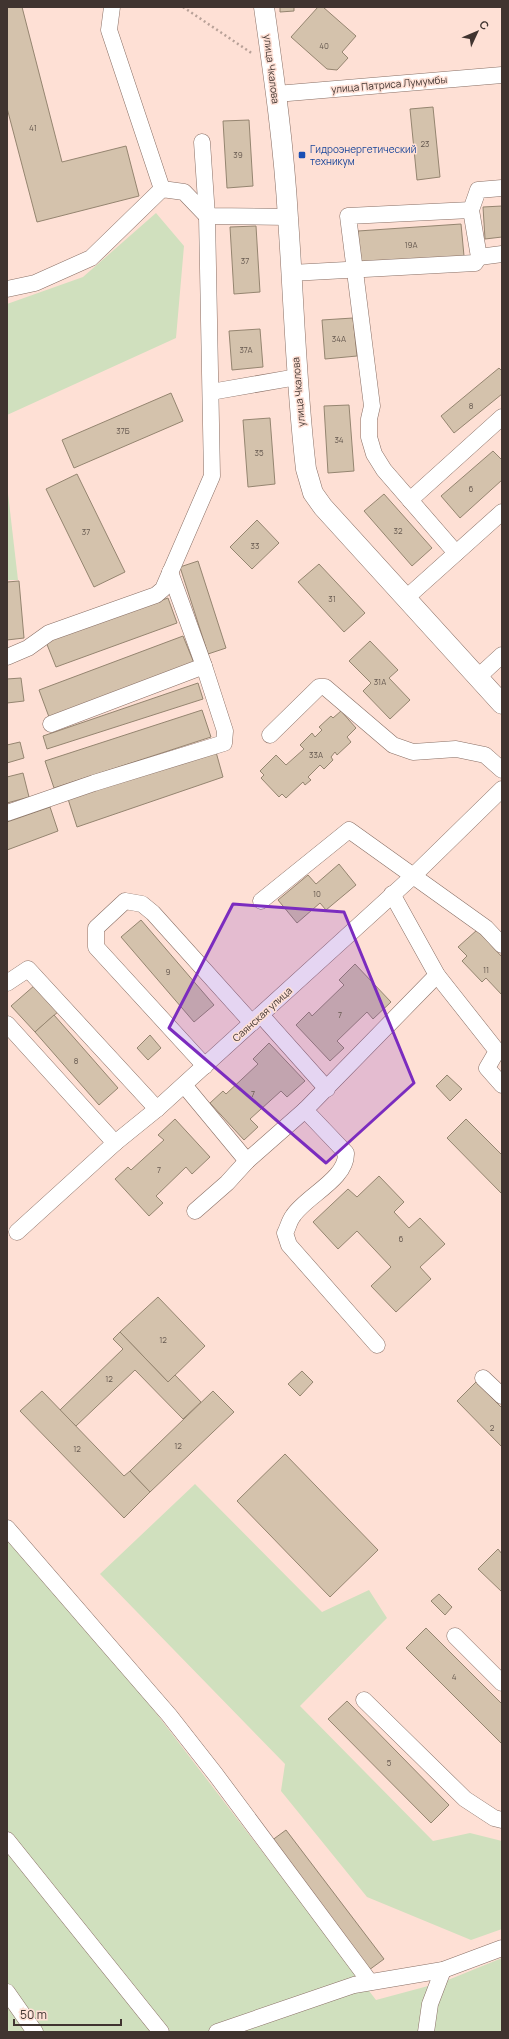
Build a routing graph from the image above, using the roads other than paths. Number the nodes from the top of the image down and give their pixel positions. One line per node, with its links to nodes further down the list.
1 (112, 7): 7 (street)
2 (264, 7): 4 (main road, улица Чкалова)
3 (502, 75): 4 (street, улица Патриса Лумумбы)
4 (276, 94): 10 (main road, улица Чкалова)
5 (202, 142): 9 (street)
6 (502, 188): 8 (street)
7 (162, 189): 9 (street); 15 (street)
8 (471, 210): 12 (street); 13 (street)
9 (207, 216): 10 (street); 17 (street)
10 (288, 217): 14 (main road, улица Чкалова)
11 (502, 254): 12 (street)
12 (479, 257): 13 (street)
13 (354, 271): 14 (street); 19 (street)
14 (291, 273): 16 (main road, улица Чкалова)
15 (7, 289)
16 (297, 377): 17 (street); 23 (main road, улица Чкалова)
17 (211, 392): 22 (street)
18 (502, 417): 19 (street)
19 (410, 500): 21 (street)
20 (502, 512): 21 (street)
21 (456, 552): 23 (street)
22 (170, 572): 25 (street); 26 (street)
23 (405, 599): 27 (main road, улица Чкалова)
24 (502, 655): 27 (street)
25 (7, 657)
26 (204, 666): 29 (street); 33 (street)
27 (478, 677): 28 (main road, улица Чкалова)
28 (502, 704)
29 (52, 724)
30 (270, 735): 31 (street)
31 (502, 770)
32 (502, 789): 34 (street, Саянская улица)
33 (7, 813)
34 (412, 877): 35 (street, Саянская улица); 36 (street); 37 (street)
35 (392, 894): 38 (street); 40 (street, Саянская улица)
36 (261, 901)
37 (502, 945)
38 (437, 975): 44 (street); 45 (street)
39 (7, 983): 46 (street)
40 (257, 1019): 42 (street, Саянская улица); 42 (street); 45 (street)
41 (7, 1024): 48 (street)
42 (205, 1066): 43 (street, Саянская улица)
43 (184, 1085): 46 (street, Саянская улица); 49 (street)
44 (502, 1085)
45 (327, 1089): 47 (street)
46 (157, 1109): 48 (street, Саянская улица)
47 (305, 1110): 49 (street); 52 (street)
48 (115, 1143): 51 (street, Саянская улица)
49 (247, 1161): 50 (street)
50 (195, 1211)
51 (17, 1232)
52 (376, 1345)
53 (483, 1378): 54 (street)
54 (502, 1396)
55 (7, 1528): 63 (street)
56 (455, 1636): 57 (street)
57 (502, 1683)
58 (364, 1700): 59 (street)
59 (502, 1820)
60 (7, 1840): 66 (street)
61 (502, 1948): 62 (street)
62 (444, 1970): 63 (street); 68 (street)
63 (370, 1982): 67 (street)
64 (7, 1992): 65 (street)
65 (35, 2032)
66 (161, 2032)
67 (217, 2032)
68 (426, 2032)

